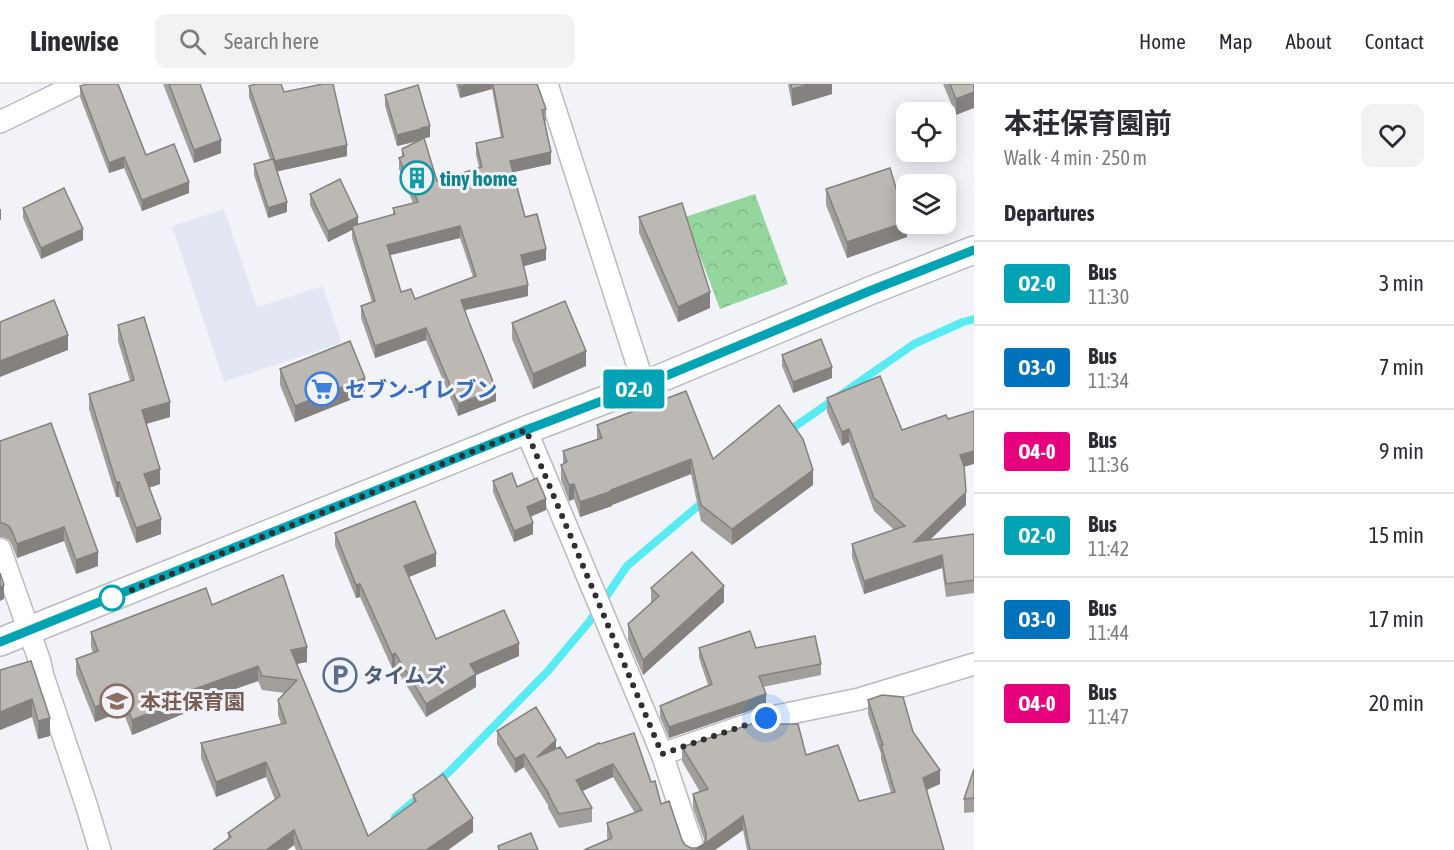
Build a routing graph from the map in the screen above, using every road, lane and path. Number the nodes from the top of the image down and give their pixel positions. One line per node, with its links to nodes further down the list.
1 (76, 84): 3 (street)
2 (547, 84): 5 (street)
3 (0, 122)
4 (974, 250): 5 (street)
5 (644, 385): 6 (street)
6 (526, 430): 8 (street); 11 (street)
7 (0, 549): 8 (street)
8 (29, 631): 9 (street); 12 (street)
9 (0, 642)
10 (974, 664): 11 (street)
11 (662, 754): 13 (street)
12 (100, 850)
13 (694, 850)

